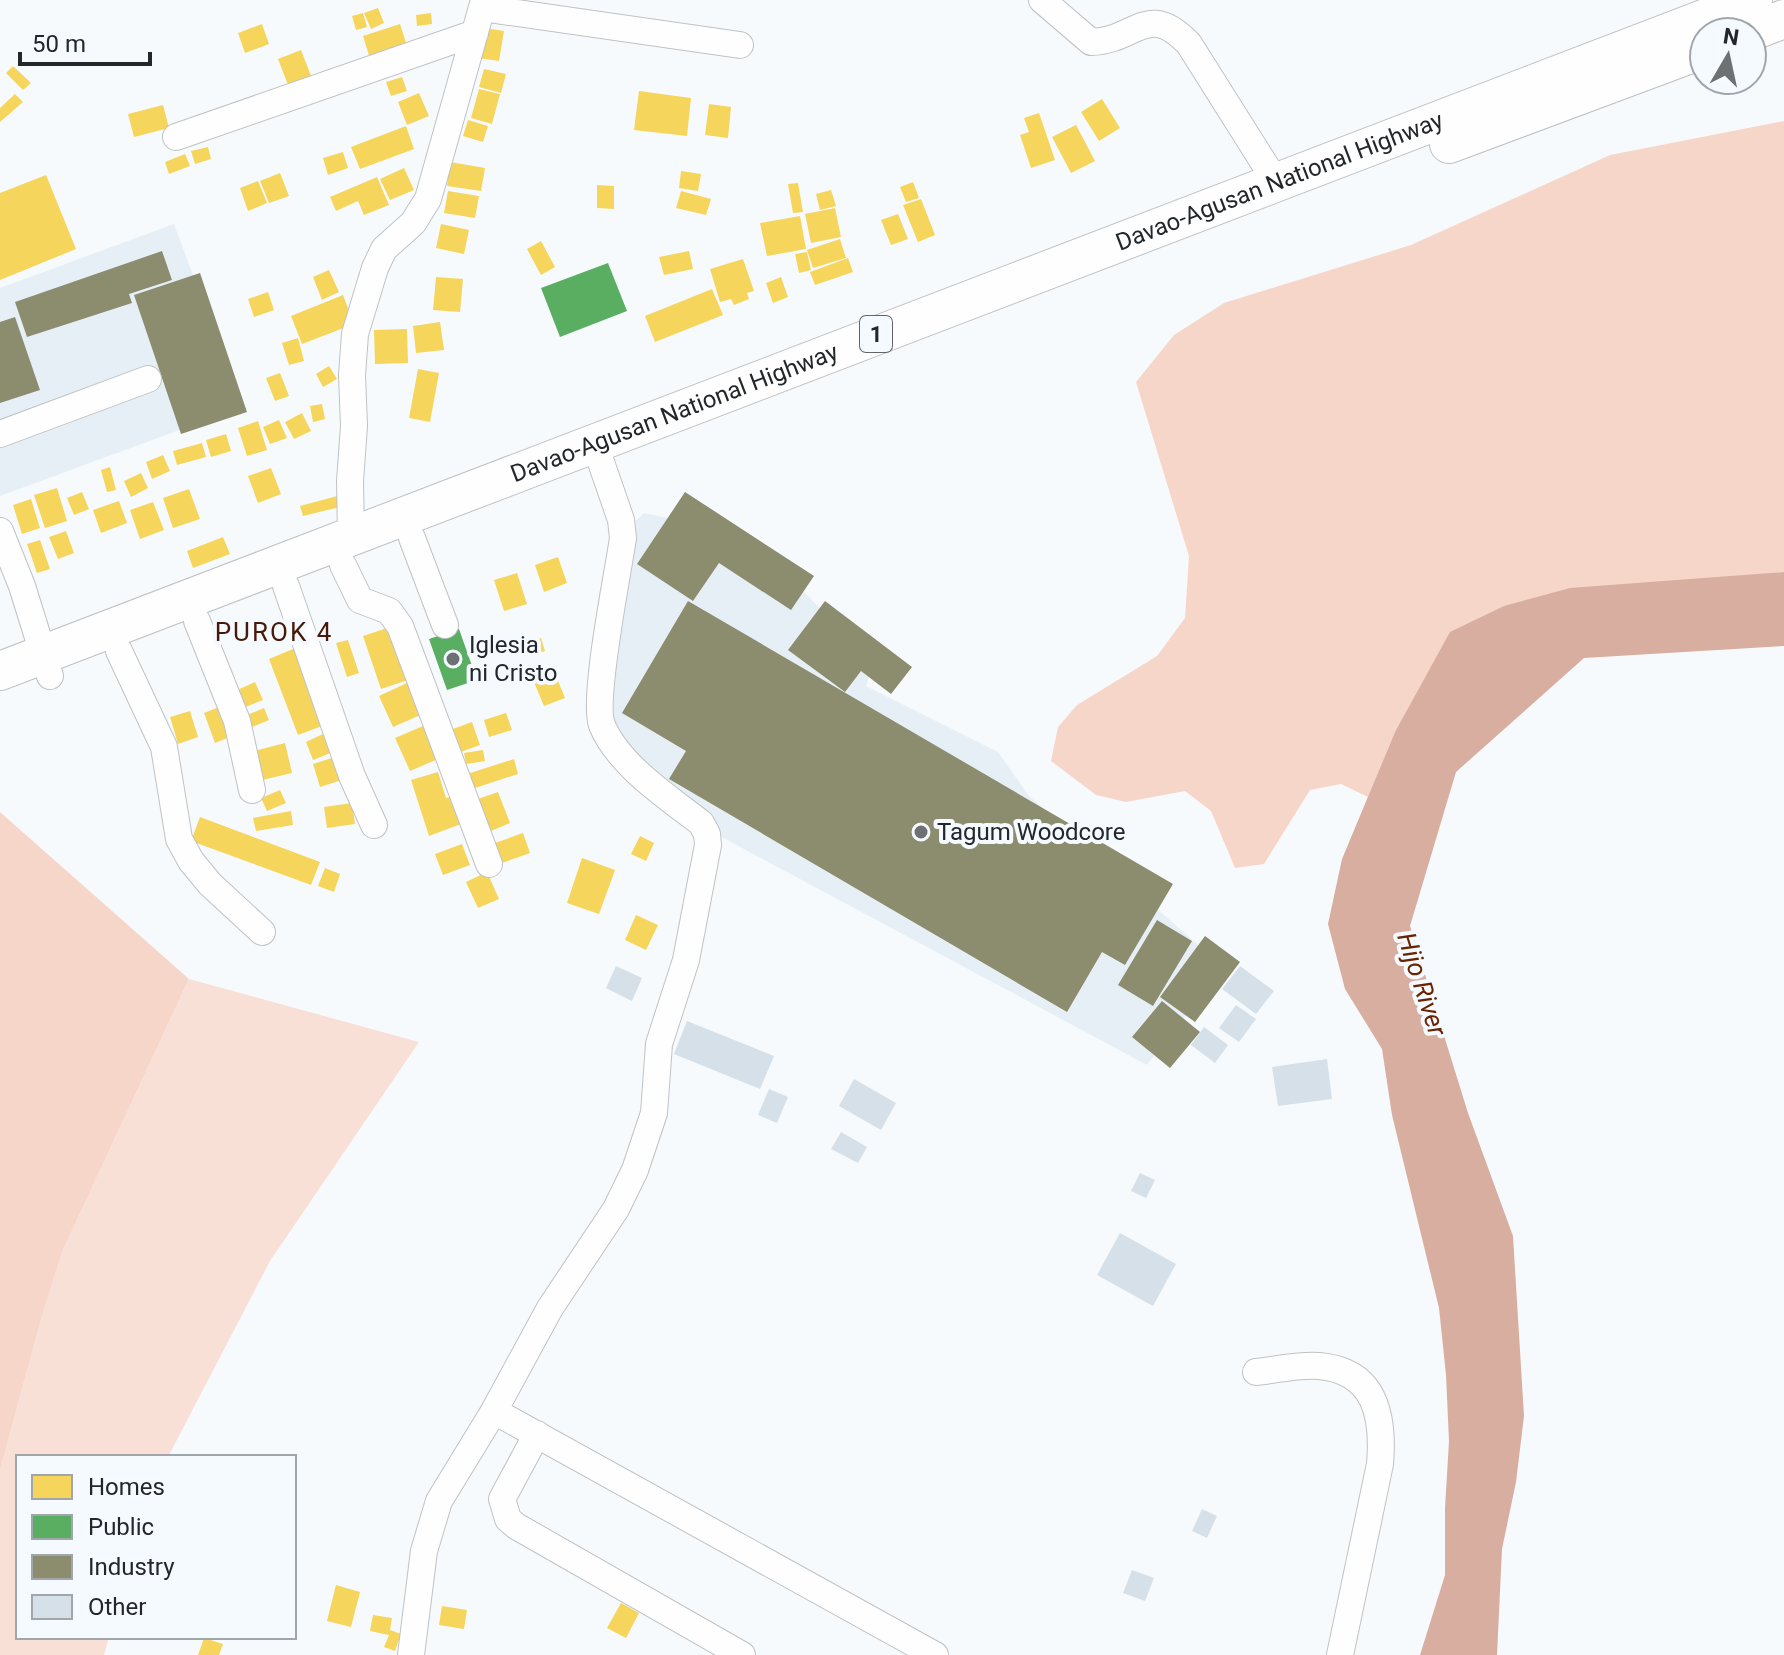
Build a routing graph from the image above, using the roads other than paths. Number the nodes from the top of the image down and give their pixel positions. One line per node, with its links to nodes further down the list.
1 (1042, 0): 8 (street)
2 (1753, 0): 8 (highway, Davao-Agusan National Highway / 1)
3 (483, 4): 4 (street); 5 (street)
4 (475, 33): 7 (street); 14 (street)
5 (740, 45)
6 (1688, 55): 11 (highway, Davao-Agusan National Highway / 1)
7 (176, 137)
8 (1276, 182): 11 (highway, Davao-Agusan National Highway / 1)
9 (148, 379): 10 (street)
10 (0, 434)
11 (598, 453): 13 (highway, Davao-Agusan National Highway / 1); 14 (highway, Davao-Agusan National Highway / 1); 28 (street)
12 (0, 531): 15 (street)
13 (412, 538): 14 (highway, Davao-Agusan National Highway / 1); 18 (street)
14 (347, 550): 16 (highway, Davao-Agusan National Highway / 1); 20 (highway, Davao-Agusan National Highway / 1); 25 (street)
15 (6, 563): 20 (street)
16 (286, 586): 17 (highway, Davao-Agusan National Highway / 1); 24 (street)
17 (197, 621): 19 (highway, Davao-Agusan National Highway / 1); 23 (street)
18 (445, 625)
19 (119, 651): 20 (highway, Davao-Agusan National Highway / 1); 26 (street)
20 (46, 665): 21 (highway, Davao-Agusan National Highway / 1); 22 (highway, Davao-Agusan National Highway / 1)
21 (0, 671)
22 (0, 696)
23 (252, 790)
24 (374, 825)
25 (489, 864)
26 (262, 932)
27 (1256, 1372): 33 (street)
28 (494, 1411): 29 (street); 30 (street)
29 (537, 1434): 31 (street); 32 (street)
30 (411, 1655)
31 (742, 1655)
32 (935, 1655)
33 (1340, 1655)

